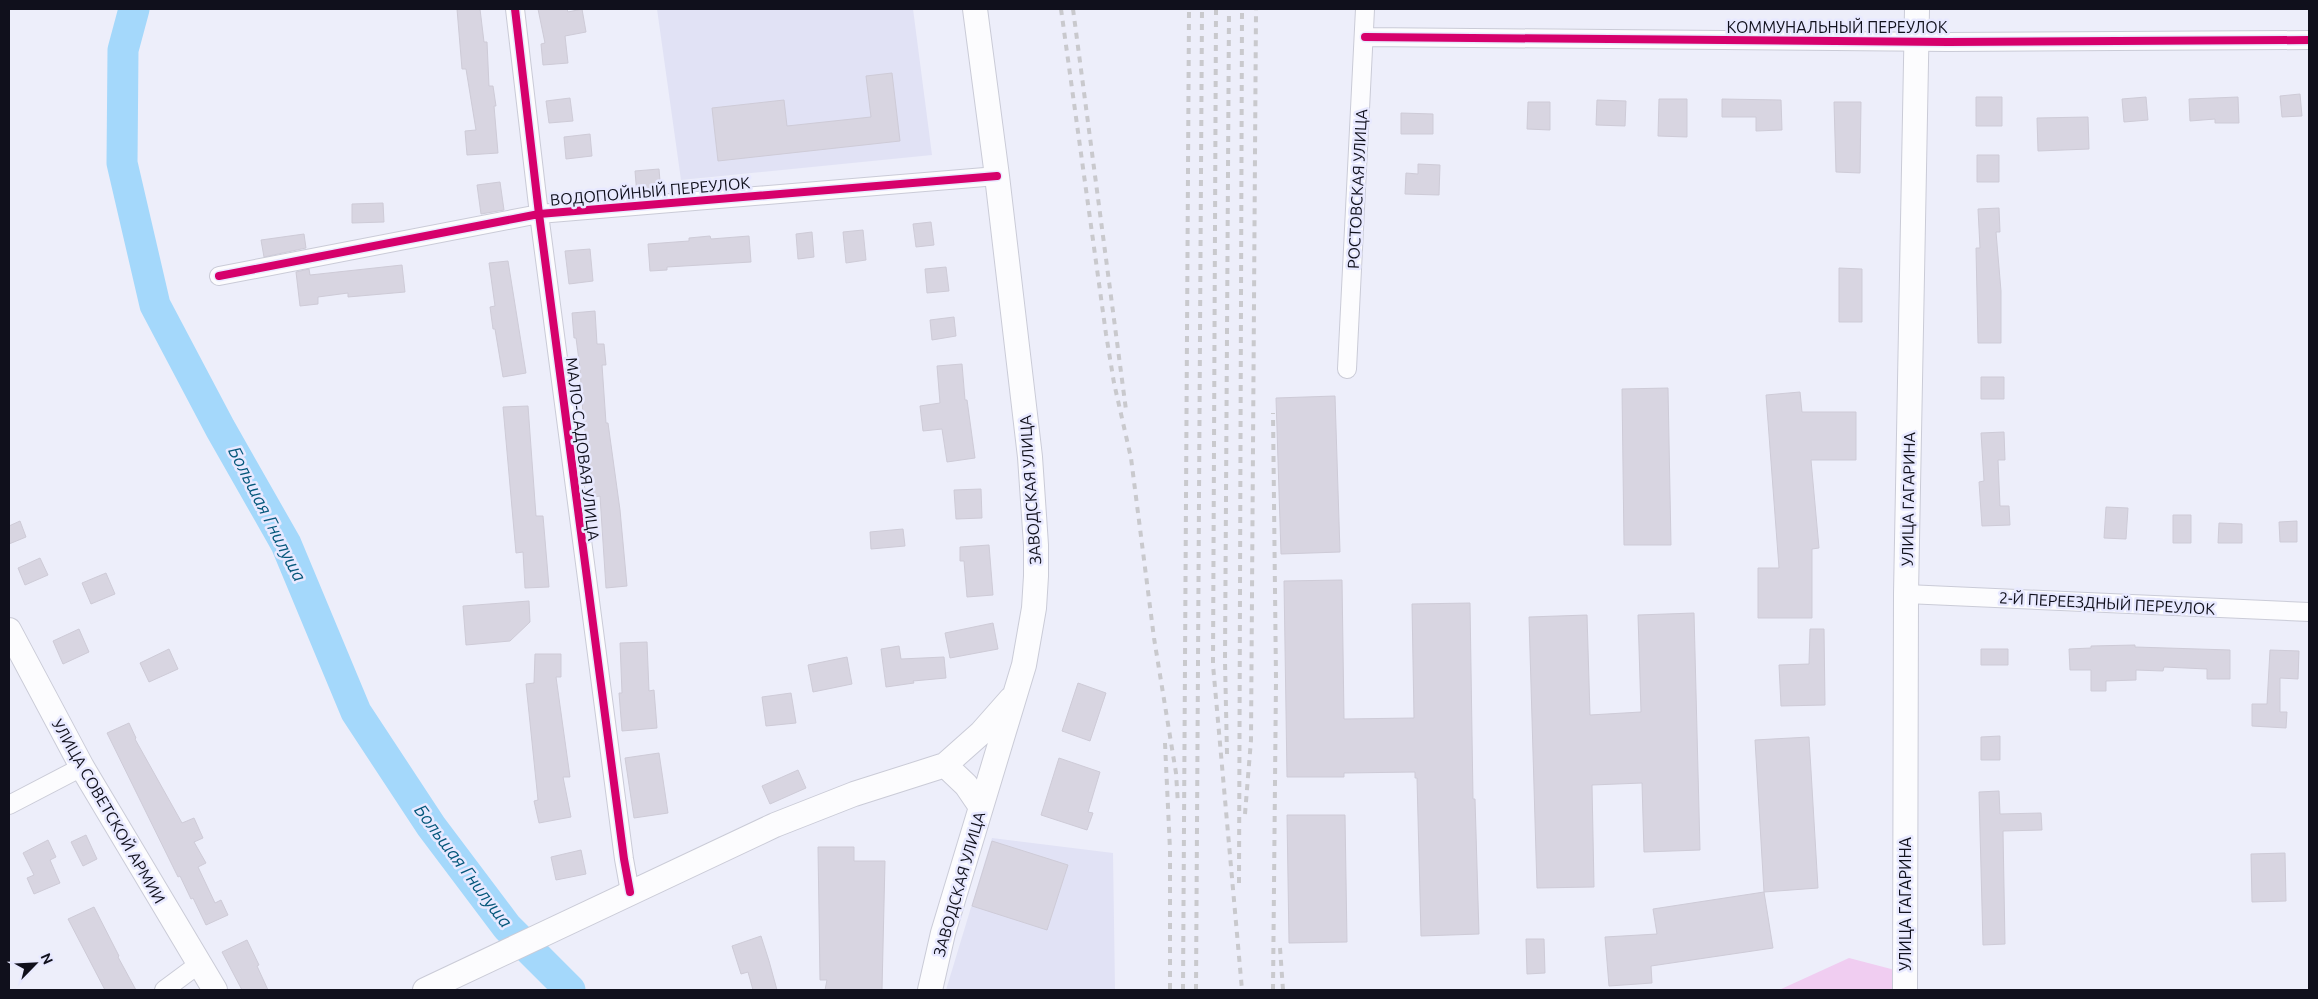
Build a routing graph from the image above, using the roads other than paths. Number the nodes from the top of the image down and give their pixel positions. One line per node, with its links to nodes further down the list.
1 (515, 9): 9 (street, МАЛО-САДОВАЯ УЛИЦА)
2 (975, 9): 8 (main road, ЗАВОДСКАЯ УЛИЦА)
3 (1365, 9): 5 (street, РОСТОВСКАЯ УЛИЦА)
4 (1917, 9): 7 (main road, УЛИЦА ГАГАРИНА)
5 (1365, 37): 7 (street, КОММУНАЛЬНЫЙ ПЕРЕУЛОК); 11 (street, РОСТОВСКАЯ УЛИЦА)
6 (2309, 40): 7 (street, КОММУНАЛЬНЫЙ ПЕРЕУЛОК)
7 (1917, 42): 12 (main road, УЛИЦА ГАГАРИНА)
8 (997, 176): 9 (street, ВОДОПОЙНЫЙ ПЕРЕУЛОК); 15 (main road, ЗАВОДСКАЯ УЛИЦА)
9 (539, 214): 10 (street, ВОДОПОЙНЫЙ ПЕРЕУЛОК); 20 (street, МАЛО-САДОВАЯ УЛИЦА)
10 (219, 276)
11 (1348, 369)
12 (1906, 594): 13 (street, 2-Й ПЕРЕЕЗДНЫЙ ПЕРЕУЛОК); 26 (main road, УЛИЦА ГАГАРИНА)
13 (2309, 612)
14 (9, 630): 17 (main road, УЛИЦА СОВЕТСКОЙ АРМИИ)
15 (1015, 693): 16 (main road); 19 (main road, ЗАВОДСКАЯ УЛИЦА)
16 (944, 765): 19 (main road); 20 (main road)
17 (82, 767): 18 (street); 21 (main road, УЛИЦА СОВЕТСКОЙ АРМИИ)
18 (9, 805)
19 (981, 807): 25 (main road, ЗАВОДСКАЯ УЛИЦА)
20 (630, 892): 24 (main road)
21 (199, 964): 22 (street); 23 (main road, УЛИЦА СОВЕТСКОЙ АРМИИ)
22 (164, 990)
23 (215, 990)
24 (425, 990)
25 (930, 990)
26 (1905, 990)

